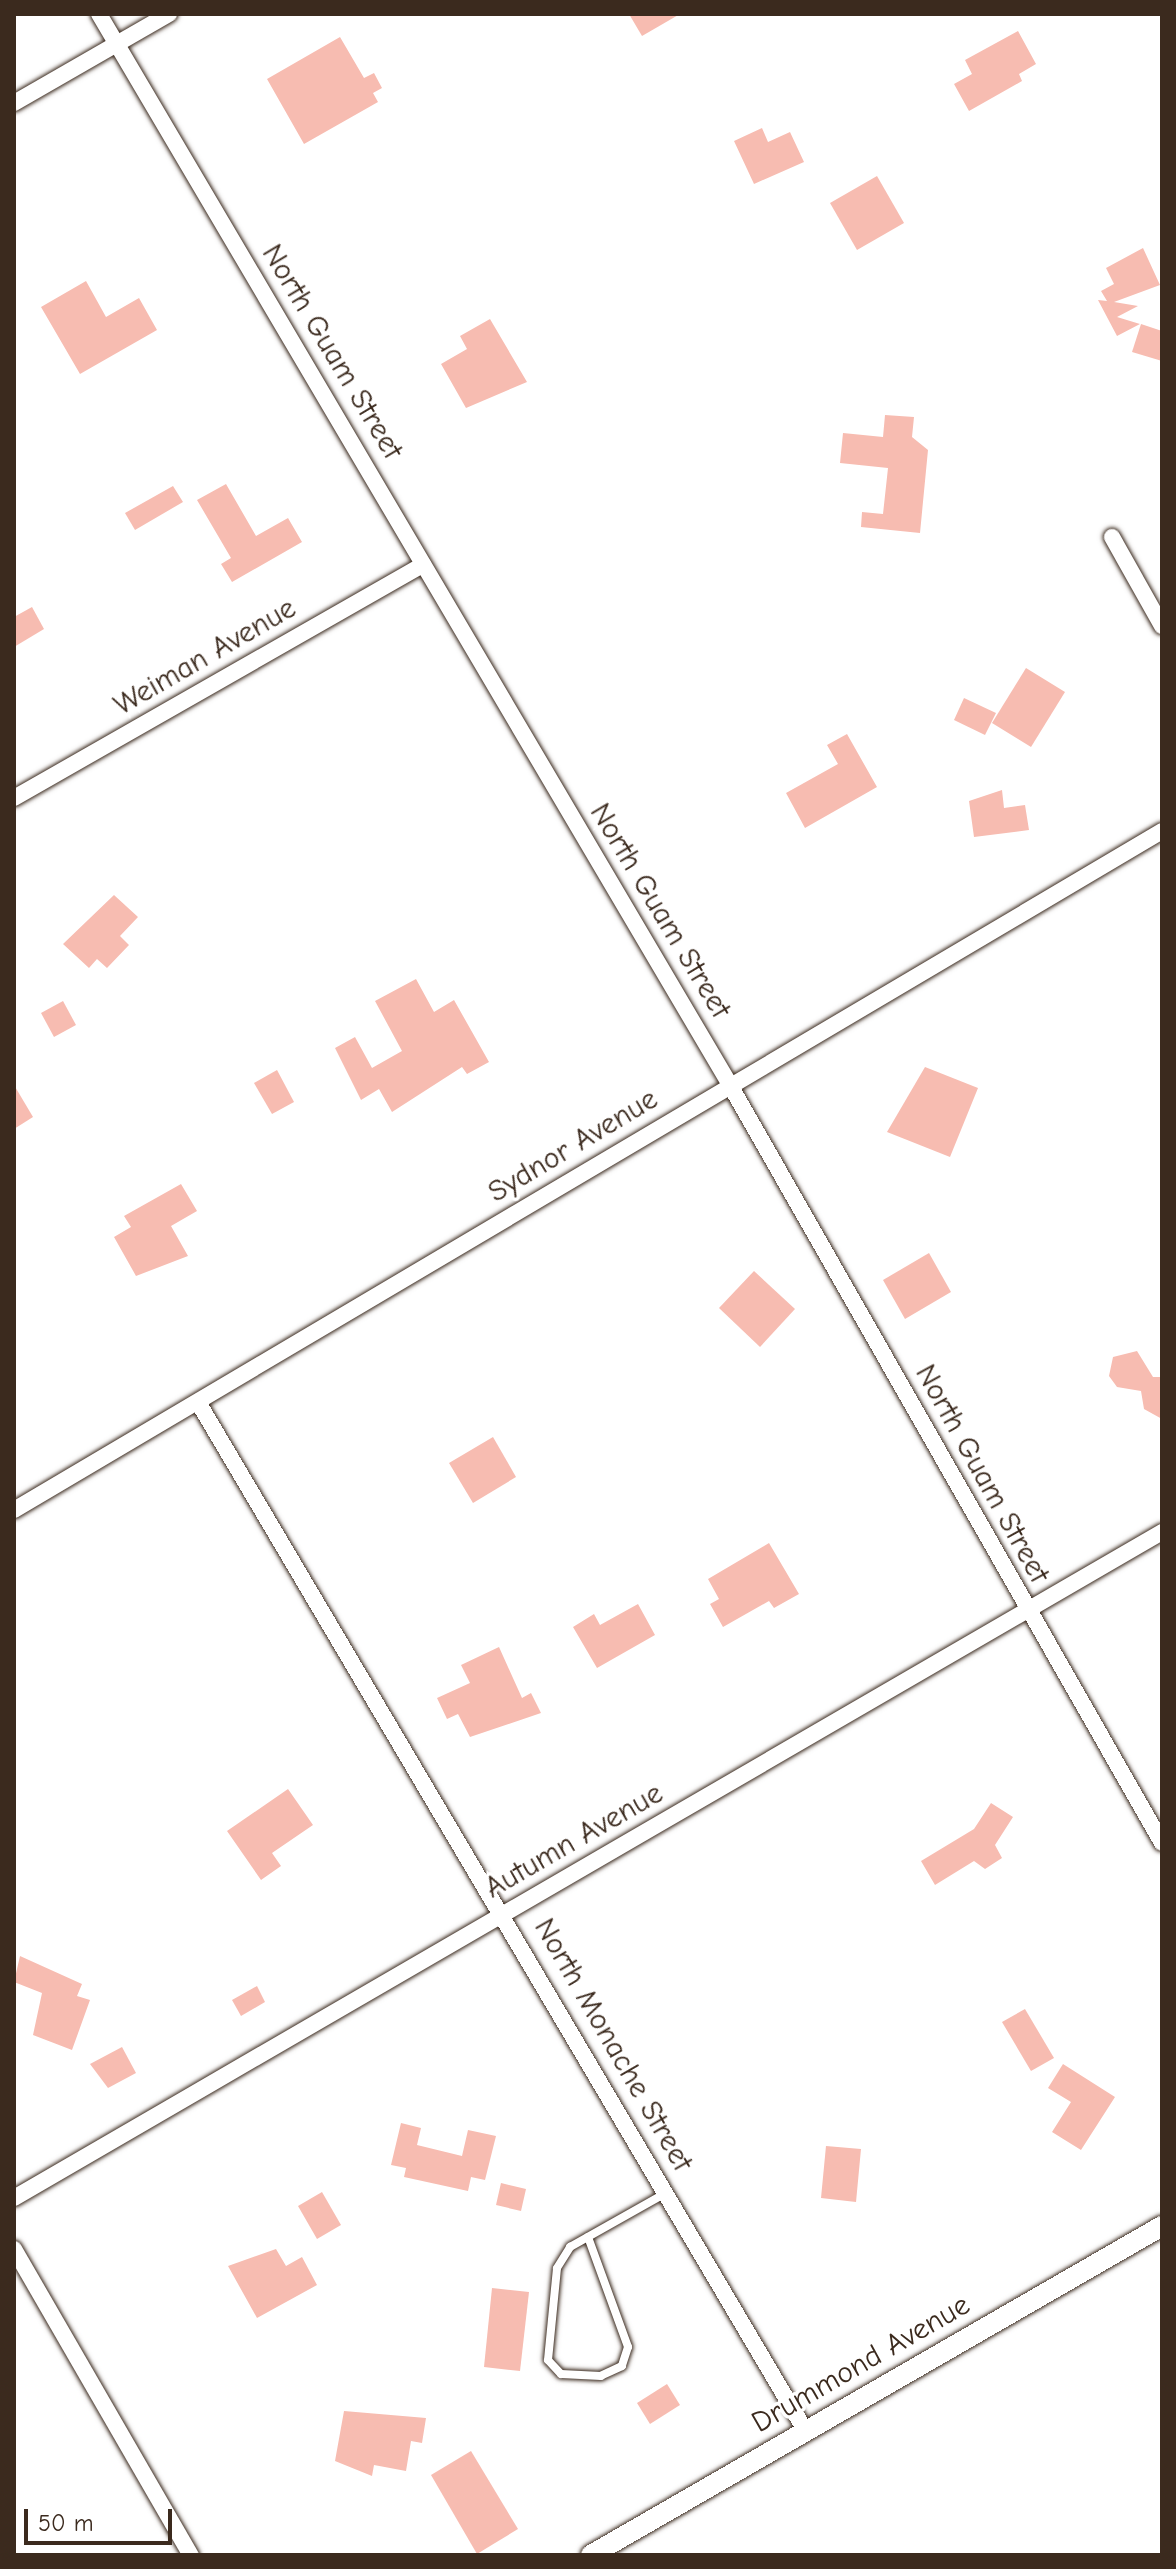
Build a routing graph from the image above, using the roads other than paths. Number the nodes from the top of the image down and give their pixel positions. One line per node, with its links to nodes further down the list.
1 (99, 14): 3 (street, North Guam Street)
2 (169, 14): 3 (street)
3 (116, 45): 4 (street); 6 (street, North Guam Street)
4 (14, 103)
5 (1112, 537): 7 (street)
6 (423, 565): 8 (street, Weiman Avenue); 10 (street, North Guam Street)
7 (1162, 626)
8 (14, 798)
9 (1162, 831): 10 (street, Sydnor Avenue)
10 (730, 1085): 11 (street, Sydnor Avenue); 14 (street, North Guam Street)
11 (198, 1402): 12 (street, Sydnor Avenue); 16 (street, North Monache Street)
12 (14, 1510)
13 (1162, 1532): 14 (street, Autumn Avenue)
14 (1027, 1610): 15 (street, North Guam Street); 16 (street, Autumn Avenue)
15 (1162, 1843)
16 (504, 1914): 17 (street, North Monache Street); 18 (street, Autumn Avenue)
17 (666, 2193): 20 (lane); 22 (street, North Monache Street)
18 (14, 2198)
19 (1162, 2226): 22 (street, Drummond Avenue)
20 (588, 2237): 20 (lane)
21 (14, 2249): 23 (street)
22 (805, 2430): 24 (street, Drummond Avenue)
23 (191, 2555)
24 (591, 2555)

